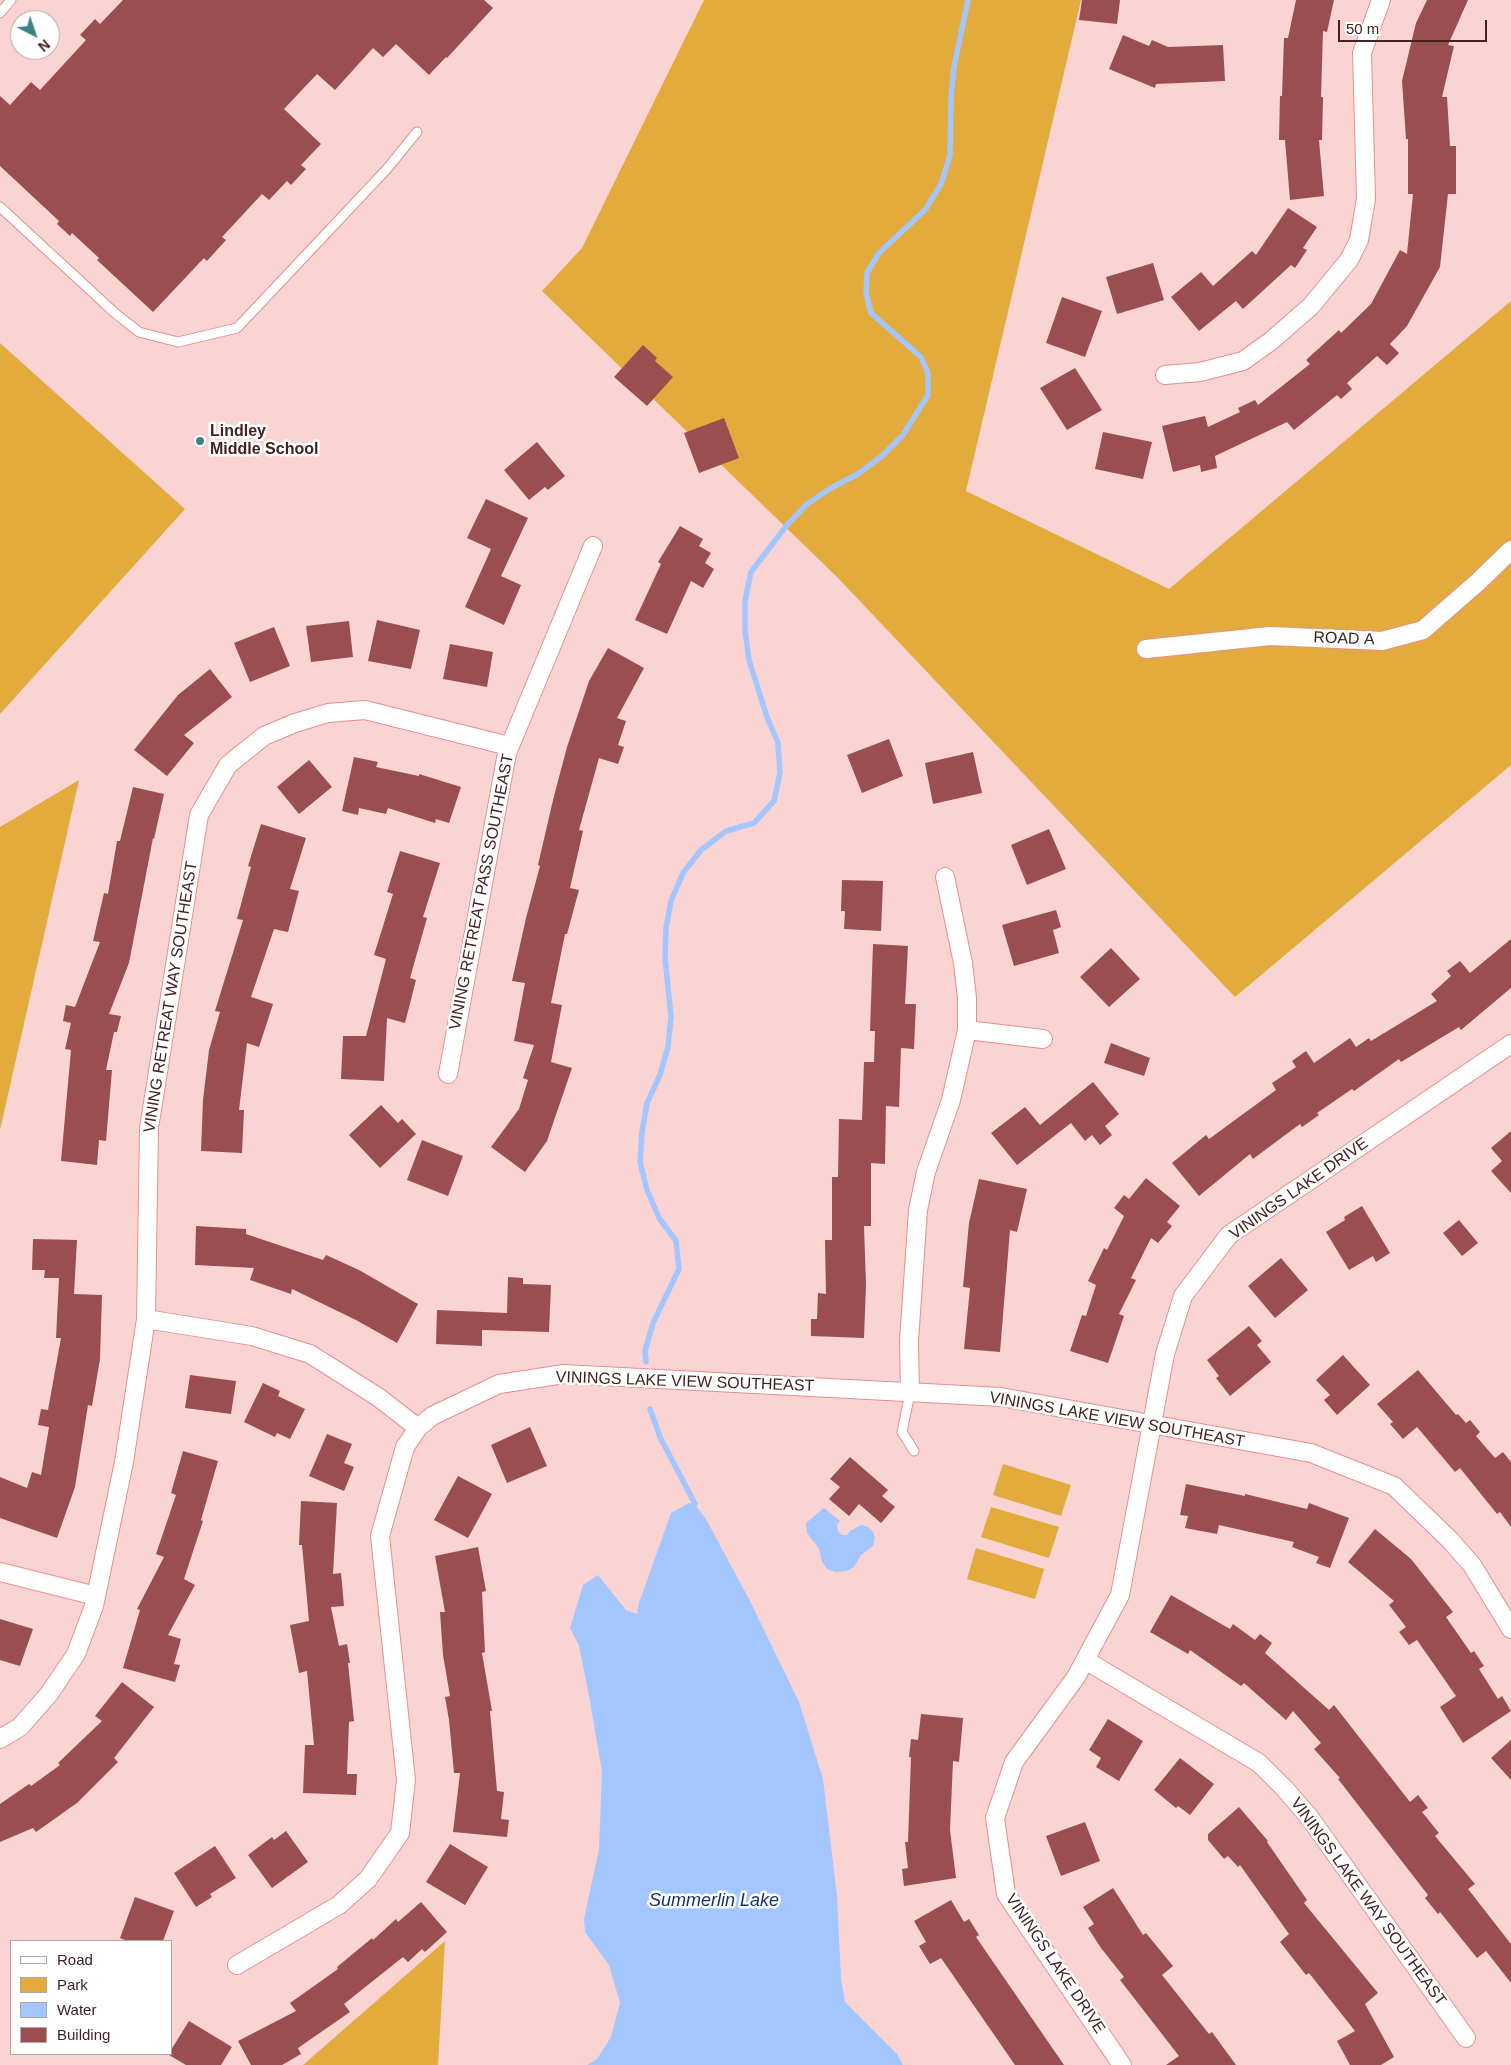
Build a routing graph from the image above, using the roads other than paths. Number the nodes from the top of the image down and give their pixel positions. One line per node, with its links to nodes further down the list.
1 (11, 0): 3 (lane)
2 (1381, 0): 6 (street)
3 (0, 13)
4 (417, 132): 5 (lane)
5 (0, 207)
6 (1164, 375)
7 (593, 546): 10 (street, VINING RETREAT PASS SOUTHEAST)
8 (1511, 550): 9 (street, ROAD A)
9 (1146, 649)
10 (509, 746): 15 (street, VINING RETREAT PASS SOUTHEAST); 16 (street, VINING RETREAT WAY SOUTHEAST)
11 (945, 877): 12 (street)
12 (967, 1030): 13 (street); 17 (street)
13 (1043, 1039)
14 (1511, 1044): 18 (street, VININGS LAKE DRIVE)
15 (448, 1074)
16 (146, 1319): 19 (street); 22 (street, VINING RETREAT WAY SOUTHEAST)
17 (910, 1393): 18 (street, VININGS LAKE VIEW SOUTHEAST); 19 (street, VININGS LAKE VIEW SOUTHEAST); 20 (lane)
18 (1152, 1424): 23 (street, VININGS LAKE VIEW SOUTHEAST); 24 (street, VININGS LAKE DRIVE)
19 (418, 1428): 26 (street, VININGS LAKE VIEW SOUTHEAST)
20 (914, 1451)
21 (0, 1572): 22 (street)
22 (96, 1596): 25 (street, VINING RETREAT WAY SOUTHEAST)
23 (1511, 1629)
24 (1085, 1660): 27 (street, VININGS LAKE WAY SOUTHEAST); 28 (street, VININGS LAKE DRIVE)
25 (0, 1739)
26 (237, 1965)
27 (1466, 2038)
28 (1122, 2065)

